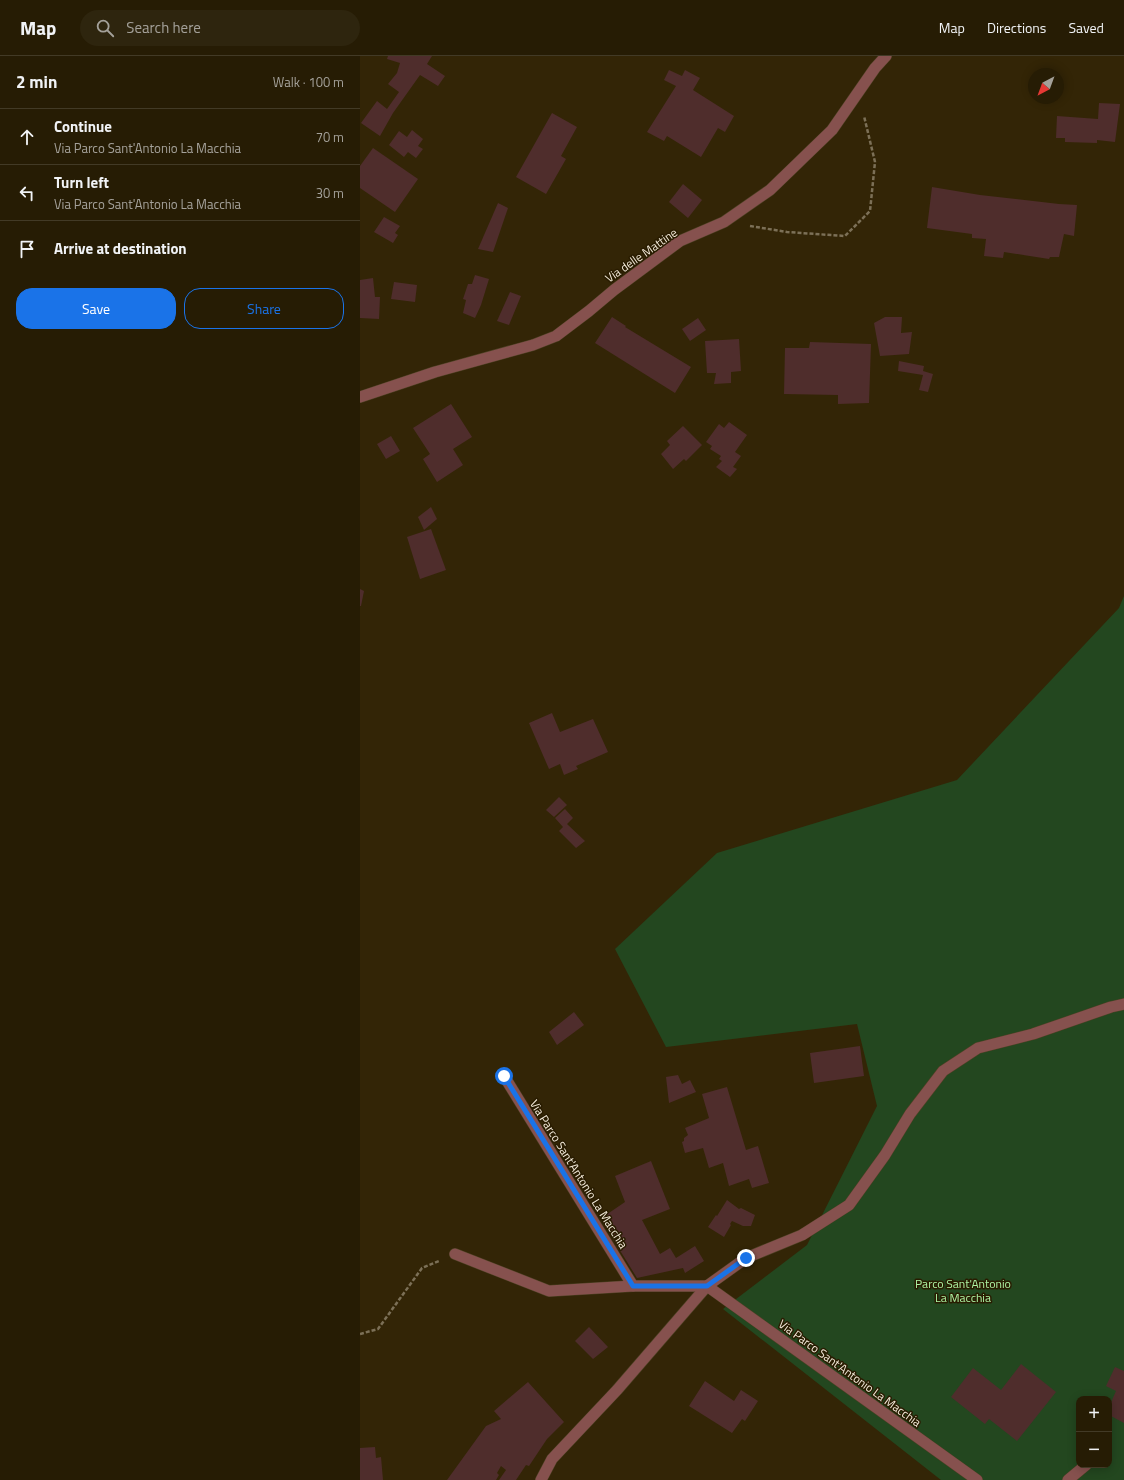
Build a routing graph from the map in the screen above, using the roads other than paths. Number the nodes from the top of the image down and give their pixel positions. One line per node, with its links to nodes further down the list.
1 (886, 56): 2 (street, Via delle Mattine)
2 (360, 397)
3 (1124, 1004): 7 (street)
4 (504, 1076): 6 (street, Via Parco Sant'Antonio La Macchia)
5 (455, 1254): 6 (street)
6 (633, 1286): 7 (street)
7 (707, 1286): 9 (street); 10 (street, Via Parco Sant'Antonio La Macchia)
8 (1082, 1468): 11 (street)
9 (541, 1480)
10 (977, 1480)
11 (1068, 1480)

